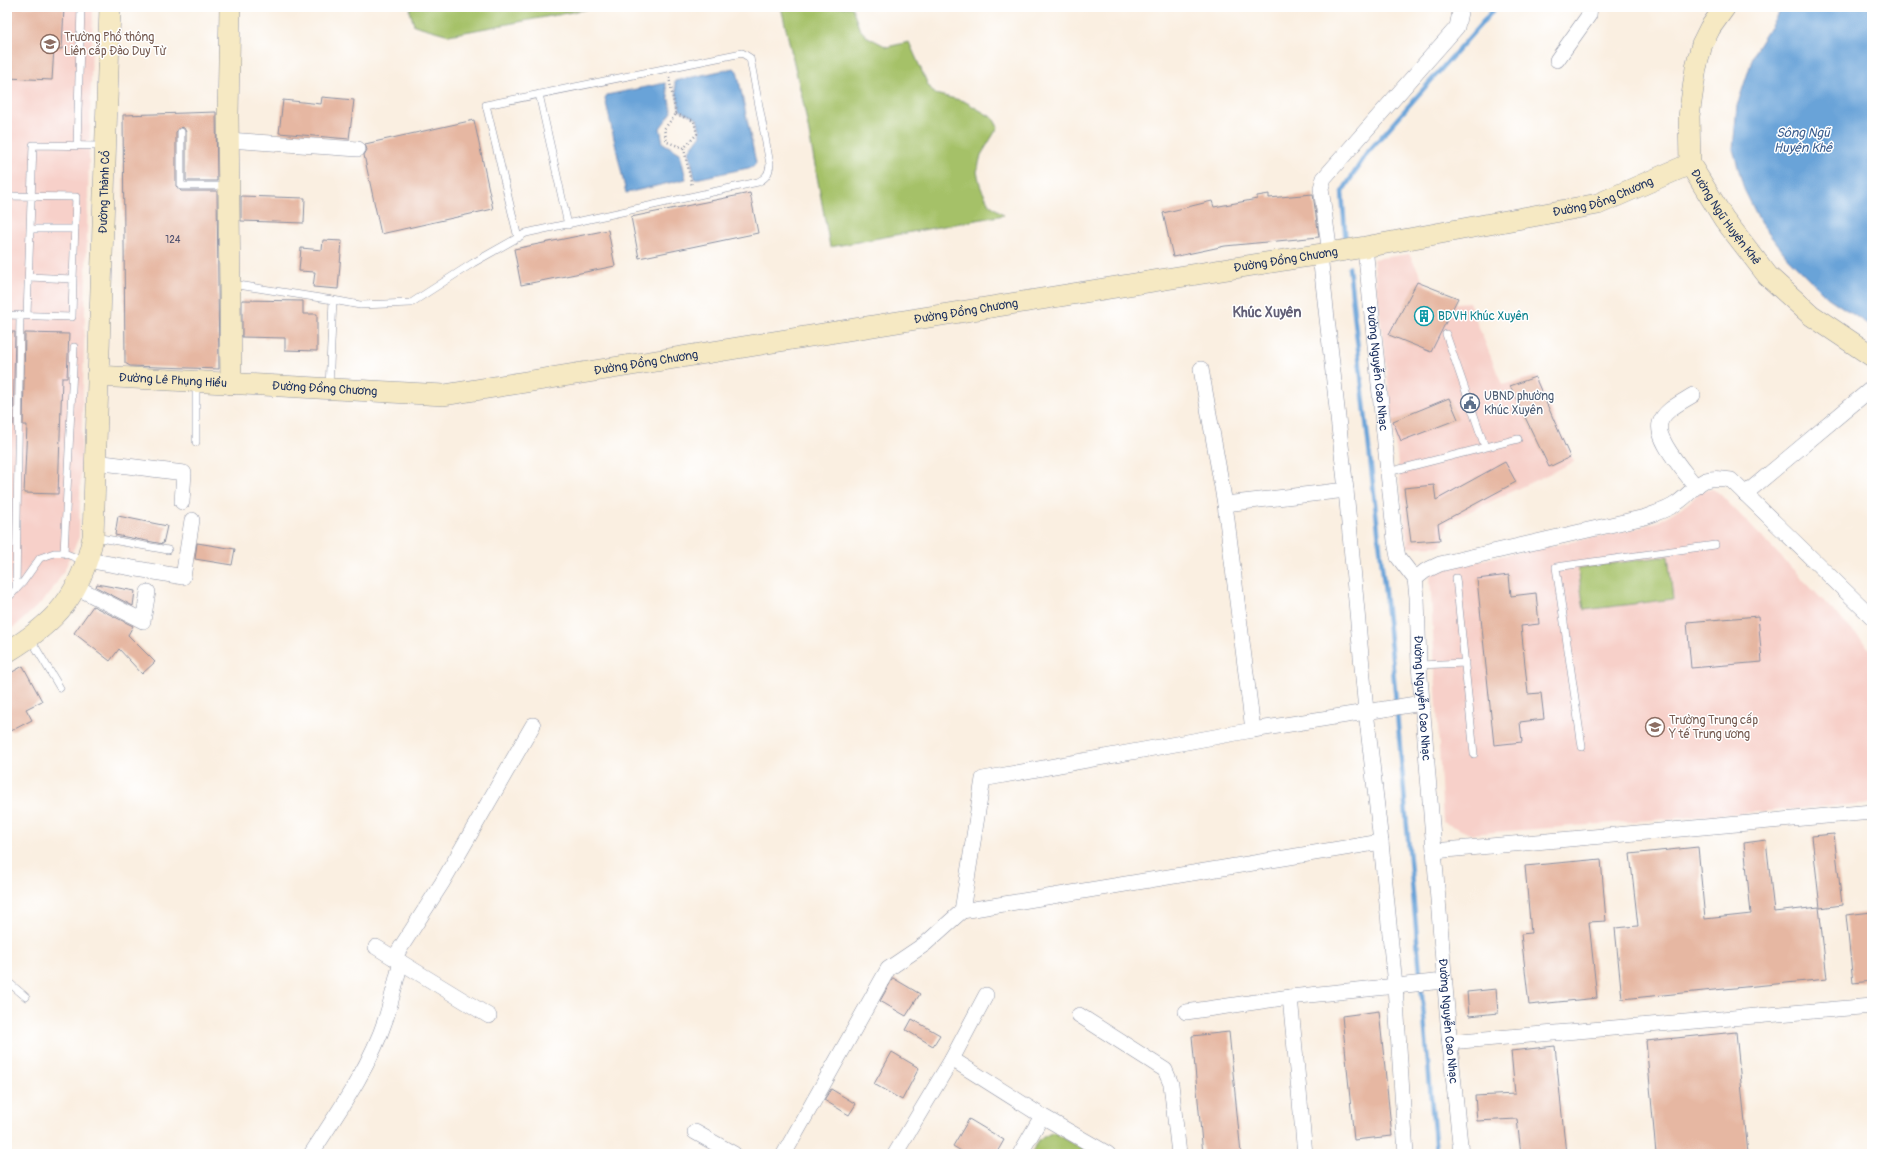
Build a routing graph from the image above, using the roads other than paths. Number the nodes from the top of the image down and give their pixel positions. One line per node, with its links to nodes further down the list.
1 (81, 7): 11 (lane)
2 (110, 7): 12 (street, Đường Thành Cổ)
3 (230, 7): 10 (street, Đường Lê Phụng Hiểu)
4 (1458, 7): 22 (street)
5 (1590, 7): 7 (street)
6 (1725, 7): 14 (street, Đường Ngũ Huyện Khê)
7 (1557, 60)
8 (539, 94): 18 (lane); 18 (lane); 21 (lane)
9 (181, 132): 15 (lane)
10 (228, 140): 13 (street); 15 (street, Đường Lê Phụng Hiểu)
11 (77, 146): 12 (lane); 17 (lane)
12 (105, 146): 33 (street, Đường Thành Cổ)
13 (358, 149)
14 (1690, 164): 22 (street, Đường Đồng Chương); 31 (street, Đường Ngũ Huyện Khê)
15 (229, 186): 25 (street, Đường Lê Phụng Hiểu)
16 (7, 196): 17 (lane)
17 (31, 196): 19 (lane); 20 (lane)
18 (568, 225): 21 (lane)
19 (30, 229): 20 (lane); 23 (lane)
20 (74, 229): 24 (lane)
21 (518, 238): 26 (lane)
22 (1341, 252): 37 (street, Đường Đồng Chương); 43 (street, Đường Nguyễn Cao Nhạc); 45 (street)
23 (29, 277): 24 (lane); 28 (lane)
24 (73, 279): 28 (lane)
25 (230, 284): 26 (lane); 35 (street, Đường Lê Phụng Hiểu)
26 (333, 300): 37 (lane)
27 (7, 315): 28 (lane)
28 (23, 315): 58 (lane)
29 (1446, 334): 41 (lane)
30 (74, 347): 53 (lane)
31 (1872, 356)
32 (1201, 369): 48 (street)
33 (97, 376): 34 (street, Đường Lê Phụng Hiểu); 42 (street)
34 (196, 382): 35 (street, Đường Lê Phụng Hiểu); 40 (lane)
35 (231, 384): 37 (street, Đường Đồng Chương)
36 (1872, 388): 46 (street)
37 (328, 389)
38 (1693, 395): 44 (street)
39 (1518, 439): 41 (lane)
40 (196, 442)
41 (1485, 448): 43 (lane)
42 (95, 462): 47 (street); 50 (street)
43 (1388, 472): 56 (street, Đường Nguyễn Cao Nhạc)
44 (1696, 487): 46 (street); 56 (street)
45 (1346, 490): 48 (street); 68 (street)
46 (1745, 494): 61 (street)
47 (182, 502)
48 (1225, 504): 70 (street)
49 (192, 520): 54 (street)
50 (93, 537): 52 (lane); 54 (street)
51 (1715, 545): 71 (lane)
52 (168, 550)
53 (64, 553): 54 (lane); 58 (lane)
54 (86, 561): 57 (street)
55 (1456, 578): 64 (lane)
56 (1415, 579): 65 (street, Đường Nguyễn Cao Nhạc)
57 (76, 587): 59 (street); 62 (street)
58 (16, 590): 60 (lane)
59 (148, 592)
60 (7, 599)
61 (1872, 617)
62 (30, 638): 63 (street); 66 (lane)
63 (7, 652)
64 (1464, 663): 65 (lane); 72 (lane)
65 (1419, 665): 67 (street, Đường Nguyễn Cao Nhạc)
66 (60, 688)
67 (1416, 703): 68 (street); 75 (street, Đường Nguyễn Cao Nhạc)
68 (1373, 710): 70 (street); 74 (street)
69 (533, 725): 78 (street)
70 (1253, 730): 76 (street)
71 (1582, 747)
72 (1474, 754)
73 (1872, 812): 75 (street)
74 (1381, 842): 76 (street); 81 (street)
75 (1434, 850): 80 (street, Đường Nguyễn Cao Nhạc)
76 (962, 911): 95 (street)
77 (376, 947): 78 (street)
78 (397, 960): 87 (street); 93 (street)
79 (7, 981): 83 (lane)
80 (1439, 982): 81 (street); 89 (street, Đường Nguyễn Cao Nhạc)
81 (1397, 986): 84 (street); 101 (street)
82 (986, 995): 90 (street)
83 (26, 997)
84 (1290, 998): 86 (street); 100 (street)
85 (1872, 1006): 89 (street)
86 (1186, 1012)
87 (489, 1016)
88 (1079, 1016): 99 (street)
89 (1449, 1042): 102 (street, Đường Nguyễn Cao Nhạc)
90 (952, 1059): 91 (street); 96 (street)
91 (1042, 1116): 97 (street); 98 (street)
92 (695, 1132): 94 (street)
93 (311, 1154)
94 (734, 1154)
95 (784, 1154)
96 (895, 1154)
97 (1020, 1154)
98 (1108, 1154)
99 (1179, 1154)
100 (1305, 1154)
101 (1406, 1154)
102 (1461, 1154)

